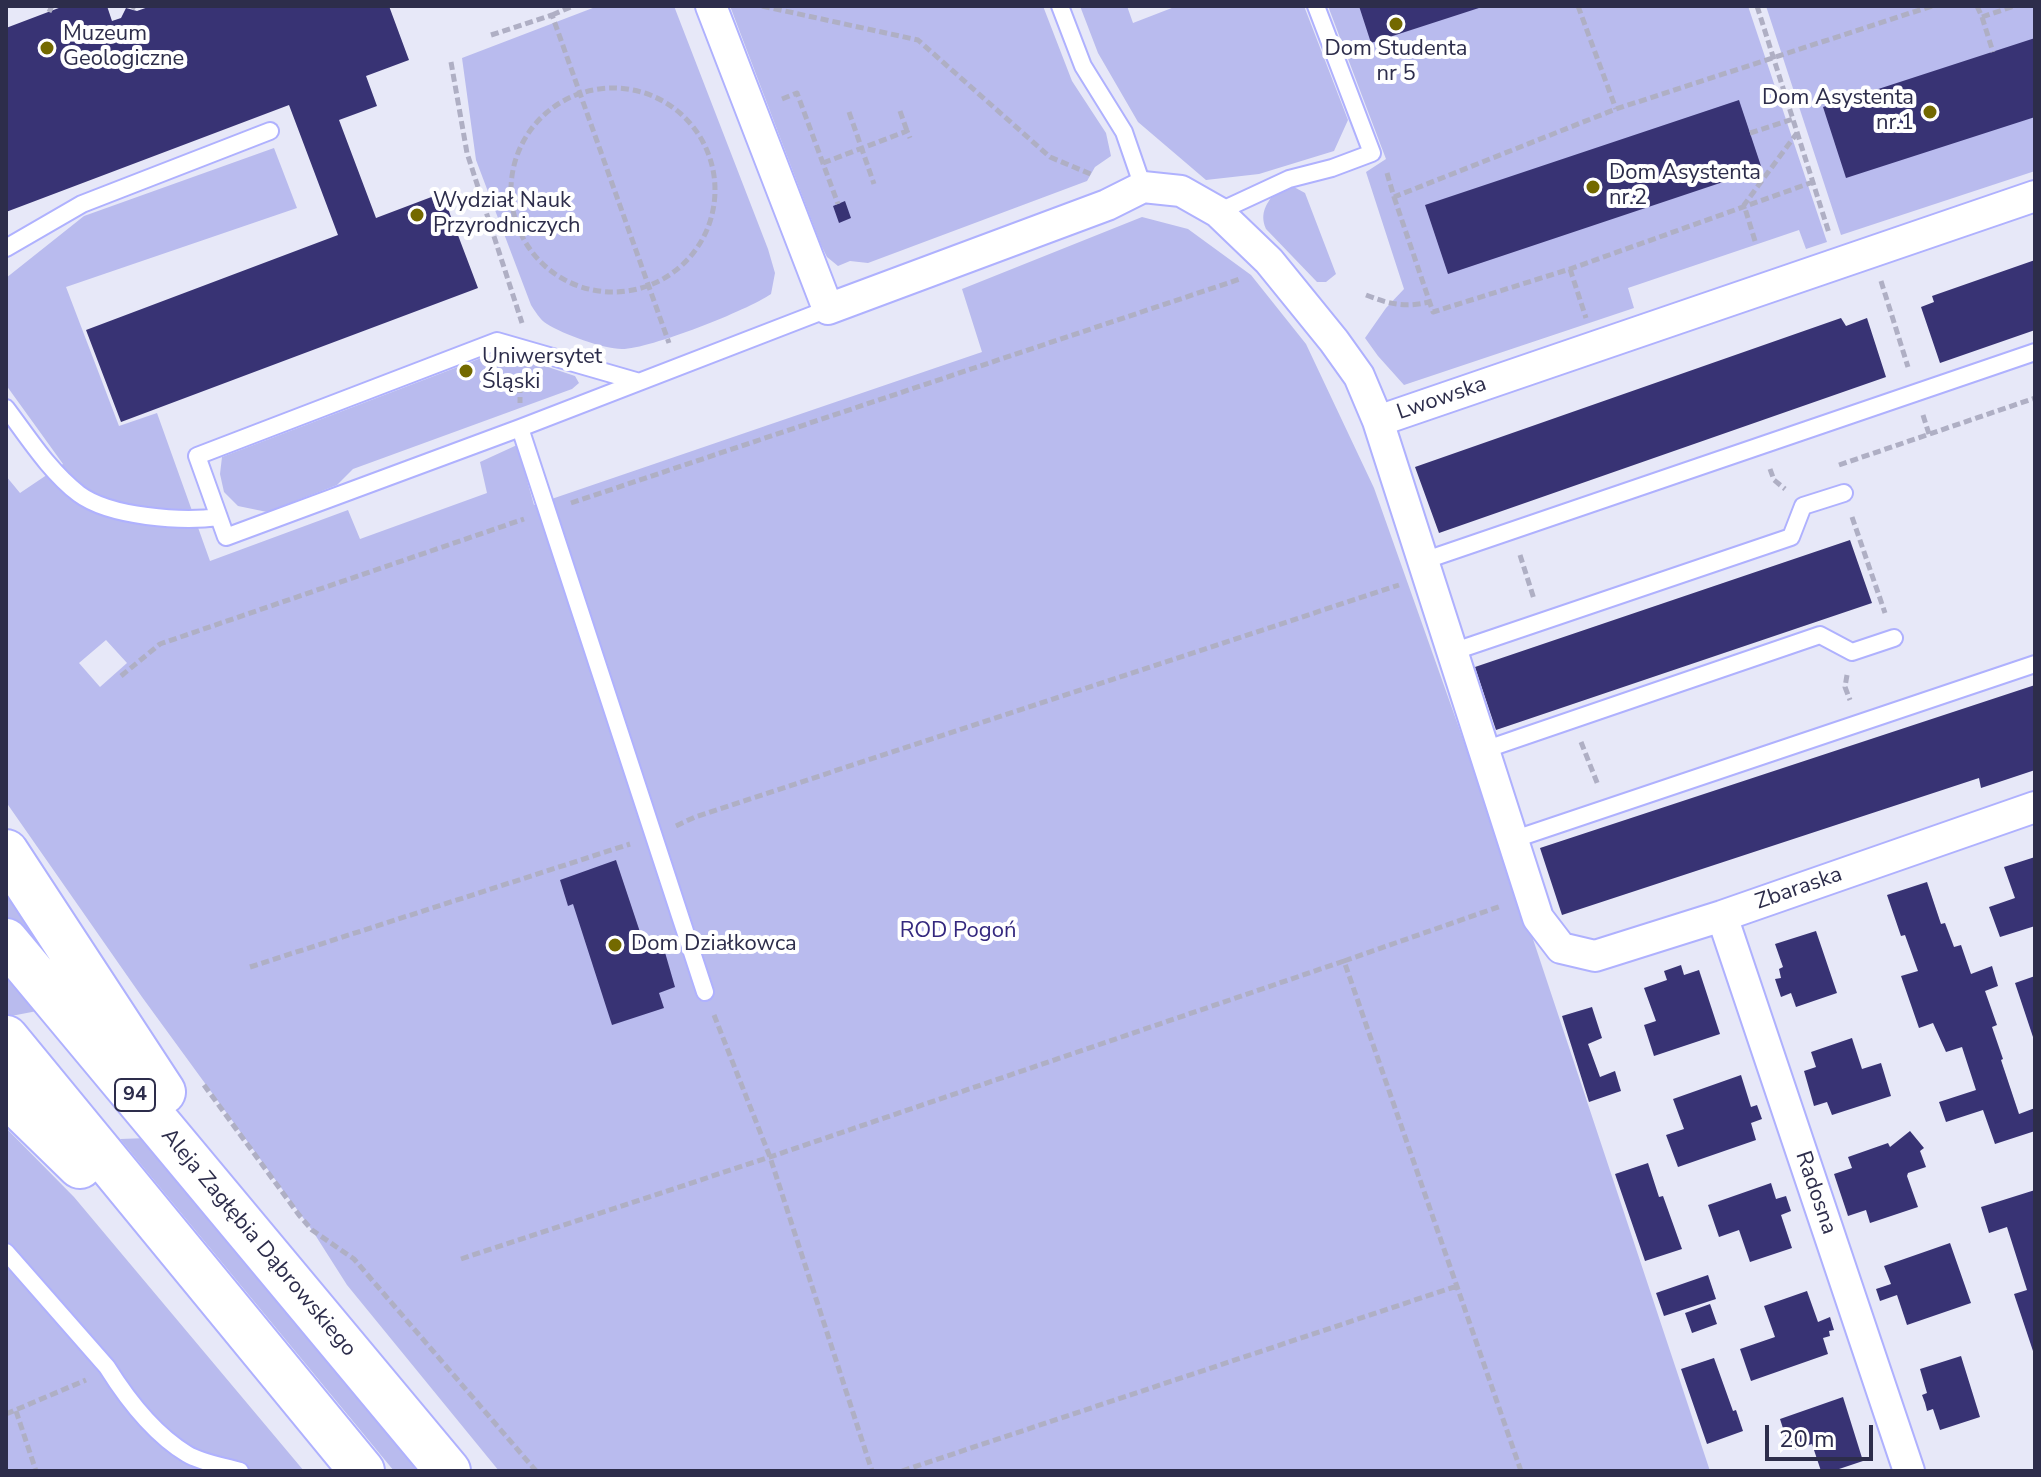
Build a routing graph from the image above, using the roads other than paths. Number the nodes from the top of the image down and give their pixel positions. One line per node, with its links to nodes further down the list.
1 (711, 6): 9 (street)
2 (1060, 6): 5 (lane)
3 (1316, 6): 7 (lane)
4 (270, 131): 8 (lane)
5 (1143, 187): 7 (street); 9 (street)
6 (2035, 196): 13 (street, Lwowska)
7 (1218, 212): 13 (street)
8 (6, 248)
9 (828, 309): 11 (lane)
10 (2035, 352): 17 (lane)
11 (636, 381): 14 (lane); 16 (lane)
12 (6, 408): 16 (lane)
13 (1378, 421): 17 (street, Lwowska)
14 (520, 428): 16 (lane); 28 (lane)
15 (1844, 493): 19 (lane)
16 (219, 517)
17 (1415, 572): 19 (street, Lwowska)
18 (1894, 638): 21 (lane)
19 (1452, 652): 21 (street, Lwowska)
20 (2035, 664): 23 (lane)
21 (1484, 750): 23 (street, Lwowska)
22 (2035, 807): 25 (street, Zbaraska)
23 (1512, 840): 27 (street, Lwowska)
24 (6, 852): 31 (main road)
25 (1722, 916): 27 (street, Zbaraska); 37 (street, Radosna)
26 (6, 941): 31 (main road, Aleja Zagłębia Dąbrowskiego / 94)
27 (1561, 948)
28 (705, 992)
29 (6, 1038): 33 (main road)
30 (6, 1094): 33 (main road)
31 (264, 1249): 36 (main road, Aleja Zagłębia Dąbrowskiego / 94)
32 (6, 1252): 34 (lane)
33 (208, 1284): 35 (main road)
34 (240, 1471)
35 (362, 1471)
36 (448, 1471)
37 (1909, 1471)

